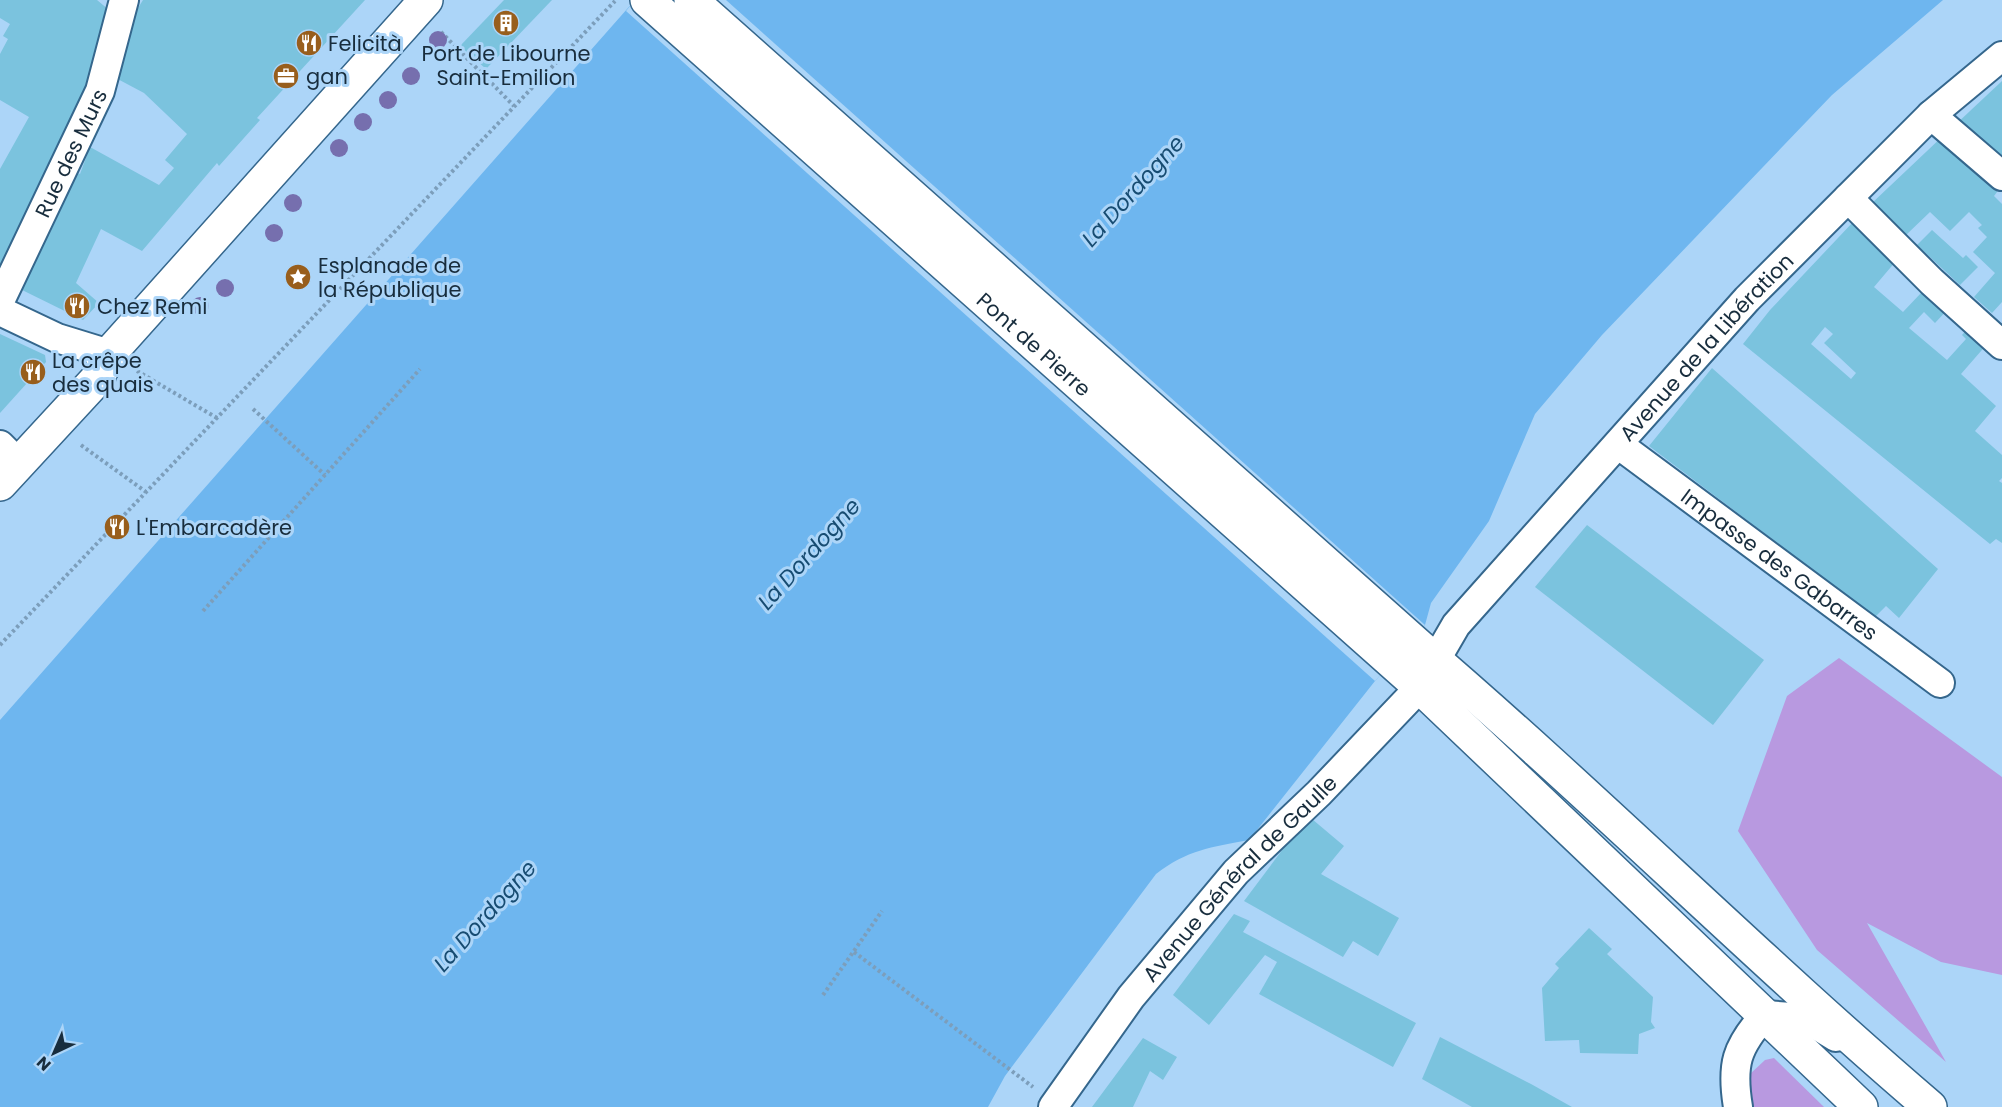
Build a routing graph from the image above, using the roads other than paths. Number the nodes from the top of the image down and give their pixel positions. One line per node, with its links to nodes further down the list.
1 (124, 0): 9 (street, Rue des Murs)
2 (647, 0): 15 (main road, Pont de Pierre)
3 (691, 0): 15 (main road)
4 (422, 5): 12 (main road)
5 (2002, 56): 6 (street, Avenue de la Libération)
6 (1931, 115): 7 (street); 8 (street, Avenue de la Libération)
7 (2002, 176)
8 (1848, 198): 11 (street); 13 (street, Avenue de la Libération)
9 (0, 301)
10 (0, 311): 12 (street)
11 (2002, 345)
12 (109, 354): 14 (main road)
13 (1619, 445): 15 (street, Avenue de la Libération); 16 (street, Impasse des Gabarres)
14 (6, 464)
15 (1427, 666): 17 (main road); 18 (main road); 19 (street, Avenue Général de Gaulle)
16 (1940, 683)
17 (1765, 1015): 18 (street); 20 (street); 21 (main road)
18 (1862, 1049): 22 (main road)
19 (1044, 1098)
20 (1738, 1107)
21 (1861, 1107)
22 (1930, 1107)

